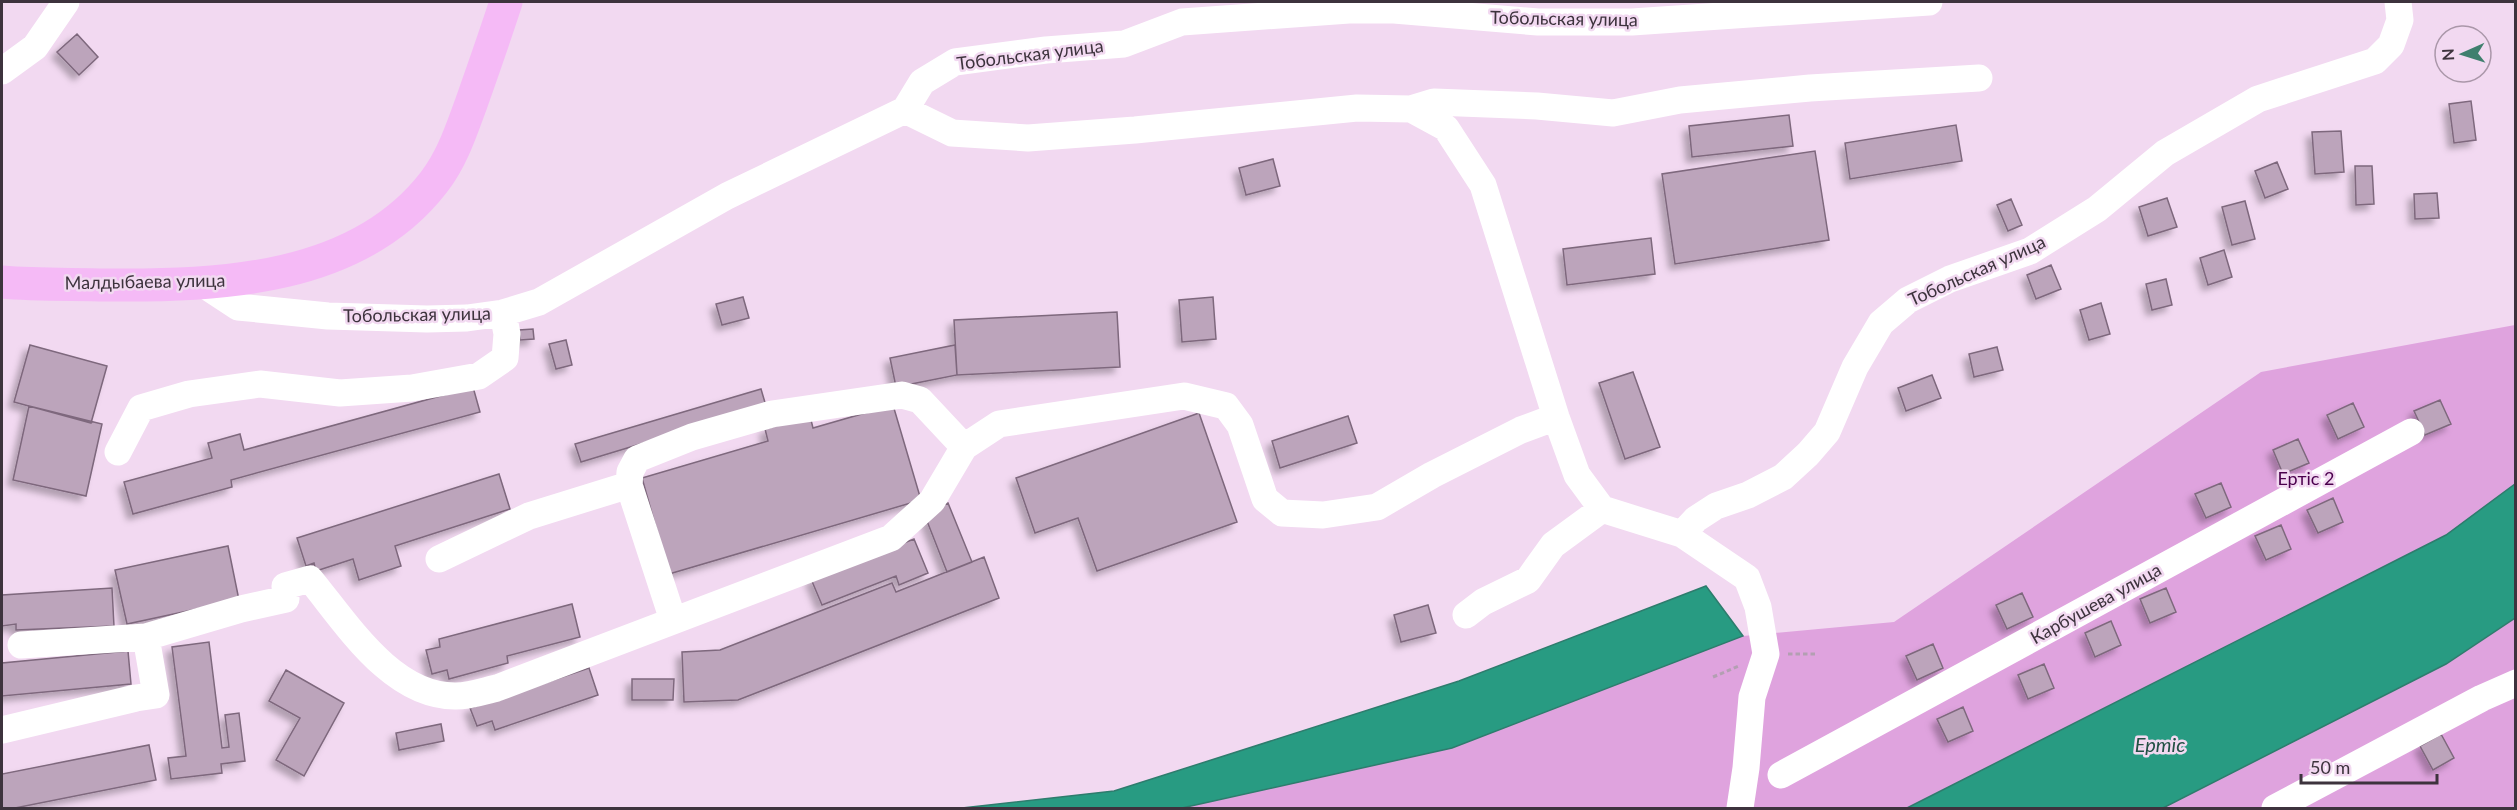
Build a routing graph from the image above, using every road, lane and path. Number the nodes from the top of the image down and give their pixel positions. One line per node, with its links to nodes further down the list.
1 (66, 2): 7 (street)
2 (506, 2): 12 (main road, Малдыбаева улица)
3 (1929, 2): 6 (street, Тобольская улица)
4 (2398, 2): 20 (street, Тобольская улица)
5 (1348, 6): 6 (street, Тобольская улица); 10 (street, Тобольская улица)
6 (1474, 9)
7 (2, 71)
8 (1979, 78): 9 (street)
9 (1411, 109): 10 (street); 14 (street)
10 (905, 110): 13 (street, Тобольская улица)
11 (2, 282): 12 (main road, Малдыбаева улица)
12 (203, 284): 13 (street, Тобольская улица)
13 (504, 313): 17 (street)
14 (1556, 417): 16 (street); 19 (street)
15 (2411, 432): 28 (street, Карбушева улица)
16 (964, 447): 18 (street); 23 (street)
17 (118, 452)
18 (629, 485): 21 (street); 23 (street)
19 (1602, 509): 20 (street); 22 (street)
20 (1682, 534): 29 (street)
21 (439, 560)
22 (1466, 615)
23 (673, 620): 24 (street)
24 (146, 637): 25 (street); 27 (street)
25 (21, 645)
26 (2516, 683): 30 (street)
27 (2, 730)
28 (1781, 775)
29 (1740, 808)
30 (2275, 808)

